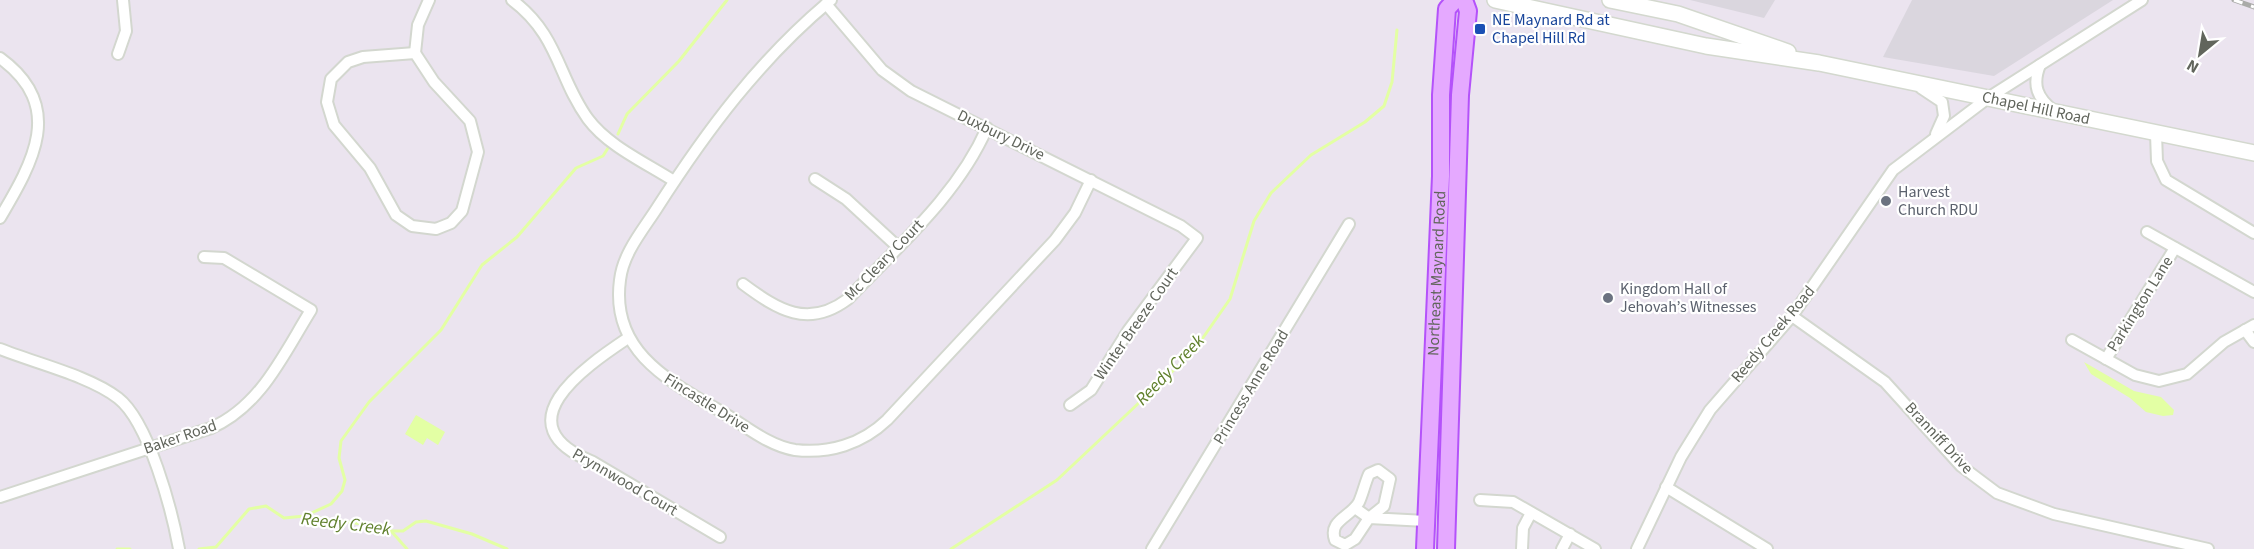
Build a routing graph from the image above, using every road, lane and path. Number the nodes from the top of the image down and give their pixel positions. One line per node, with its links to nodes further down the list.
1 (123, 0): 11 (street)
2 (429, 0): 10 (street)
3 (512, 0): 24 (street)
4 (1455, 0): 50 (main road, Northeast Maynard Road)
5 (1464, 0): 56 (main road, Northeast Maynard Road)
6 (1495, 0): 13 (main road, Chapel Hill Road)
7 (1610, 0): 13 (main road, Chapel Hill Road)
8 (2142, 0): 14 (street, Reedy Creek Road)
9 (829, 2): 18 (street, Duxbury Drive); 24 (street, Fincastle Drive)
10 (416, 53): 10 (street)
11 (118, 54)
12 (0, 58): 25 (street)
13 (1819, 63): 15 (main road, Chapel Hill Road)
14 (2040, 65): 16 (street, Reedy Creek Road); 17 (street)
15 (1908, 81): 16 (main road, Chapel Hill Road); 20 (street)
16 (1988, 98): 17 (main road, Chapel Hill Road); 20 (street, Reedy Creek Road)
17 (2054, 111): 19 (main road, Chapel Hill Road)
18 (987, 128): 23 (street, Duxbury Drive); 30 (street, Mc Cleary Court)
19 (2156, 134): 21 (main road, Chapel Hill Road); 28 (street)
20 (1934, 137): 35 (street, Reedy Creek Road)
21 (2254, 153)
22 (815, 179): 30 (street)
23 (1091, 180): 29 (street, Duxbury Drive); 37 (street, Fincastle Drive)
24 (674, 181): 37 (street, Fincastle Drive)
25 (0, 218)
26 (1349, 224): 54 (street, Princess Anne Road)
27 (2147, 232): 31 (street)
28 (2254, 233)
29 (1197, 238): 42 (street, Winter Breeze Court)
30 (898, 247): 33 (street, Mc Cleary Court)
31 (2175, 248): 34 (street); 41 (street, Parkington Lane)
32 (204, 257): 43 (street, Baker Road)
33 (743, 284)
34 (2254, 292)
35 (1792, 316): 44 (street, Reedy Creek Road); 62 (street, Branniff Drive)
36 (2249, 327): 39 (street); 41 (street)
37 (628, 338): 52 (street, Prynnwood Court)
38 (2072, 340): 41 (street)
39 (2254, 342)
40 (0, 349): 43 (street)
41 (2106, 359)
42 (1070, 405)
43 (150, 448): 45 (street, Baker Road); 53 (street)
44 (1666, 487): 60 (street, Reedy Creek Road); 61 (street)
45 (0, 496)
46 (1480, 500): 48 (street)
47 (1355, 508): 49 (street); 49 (street); 49 (street)
48 (1531, 513): 51 (street); 57 (street)
49 (1369, 518): 50 (street)
50 (1426, 521): 55 (main road, Northeast Maynard Road)
51 (1570, 534): 58 (street); 59 (street)
52 (720, 537)
53 (179, 549)
54 (1152, 549)
55 (1425, 549)
56 (1446, 549)
57 (1521, 549)
58 (1562, 549)
59 (1595, 549)
60 (1637, 549)
61 (1767, 549)
62 (2208, 549)

